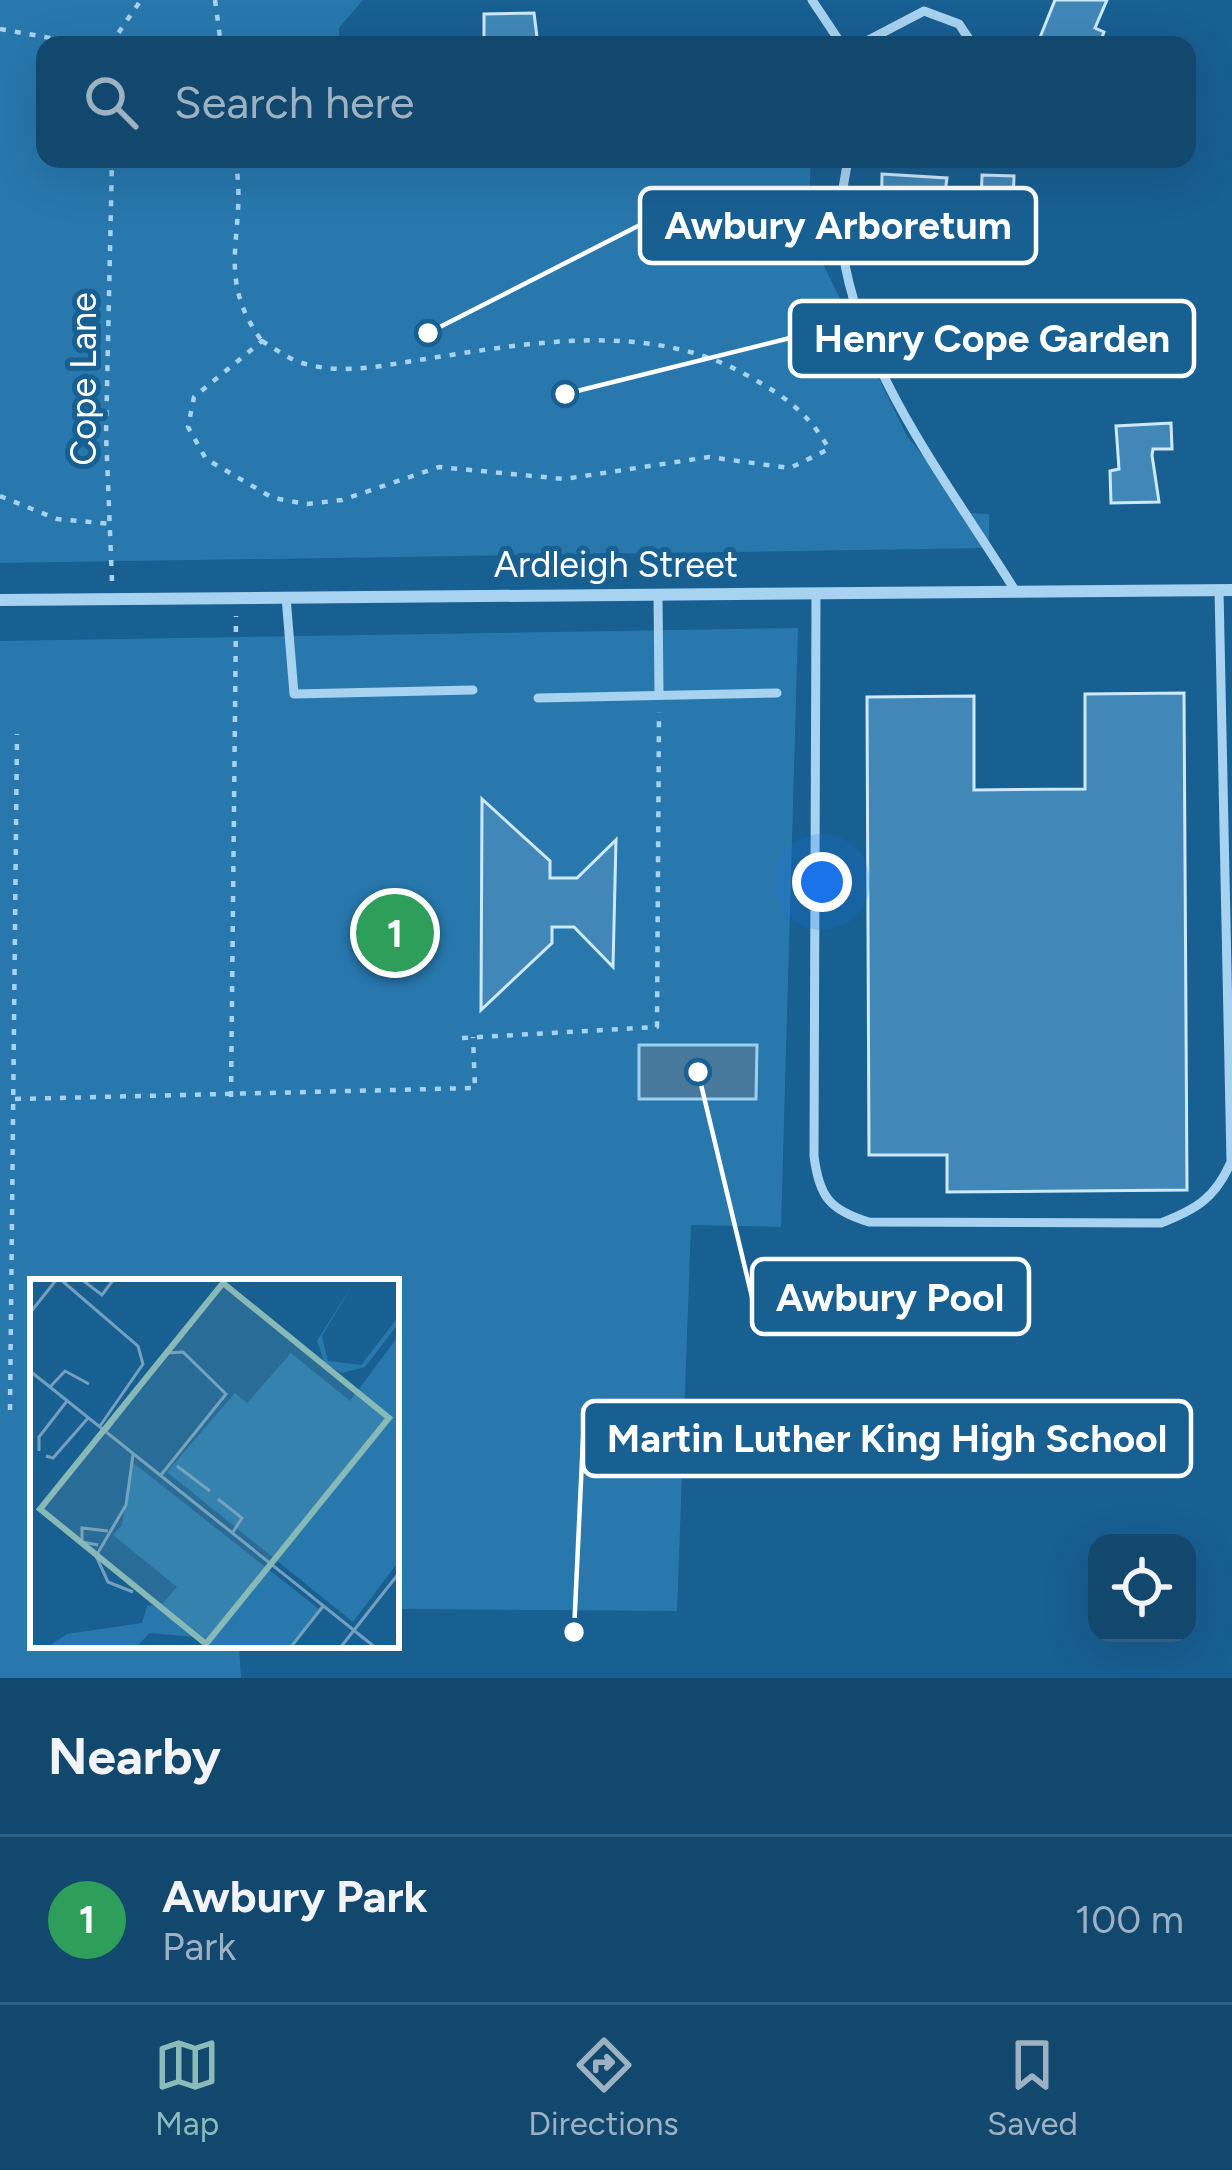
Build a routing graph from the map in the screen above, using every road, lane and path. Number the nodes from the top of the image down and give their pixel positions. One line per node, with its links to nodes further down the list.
1 (141, 0): 6 (path)
2 (214, 0): 7 (path)
3 (812, 0): 8 (lane)
4 (0, 29): 5 (path)
5 (39, 36)
6 (116, 36)
7 (220, 36)
8 (836, 36)
9 (876, 36): 10 (lane)
10 (967, 36)
11 (112, 168): 16 (path, Cope Lane)
12 (235, 168): 14 (path)
13 (847, 168): 18 (lane)
14 (262, 341): 14 (path)
15 (0, 496): 16 (path)
16 (112, 524): 23 (path, Cope Lane)
17 (1226, 590): 18 (street, Ardleigh Street); 19 (lane)
18 (1016, 592): 19 (street, Ardleigh Street)
19 (816, 593): 20 (street, Ardleigh Street)
20 (658, 594): 21 (street, Ardleigh Street); 27 (lane)
21 (286, 597): 22 (street, Ardleigh Street); 25 (lane)
22 (236, 598): 23 (street, Ardleigh Street); 32 (path)
23 (112, 599): 24 (street, Ardleigh Street)
24 (0, 600)
25 (473, 690)
26 (777, 693): 27 (lane)
27 (659, 695): 28 (lane); 30 (path)
28 (538, 698)
29 (17, 734): 33 (path)
30 (472, 1037): 31 (path); 32 (path)
31 (462, 1038)
32 (231, 1097): 33 (path)
33 (13, 1099): 34 (path)
34 (10, 1411)

